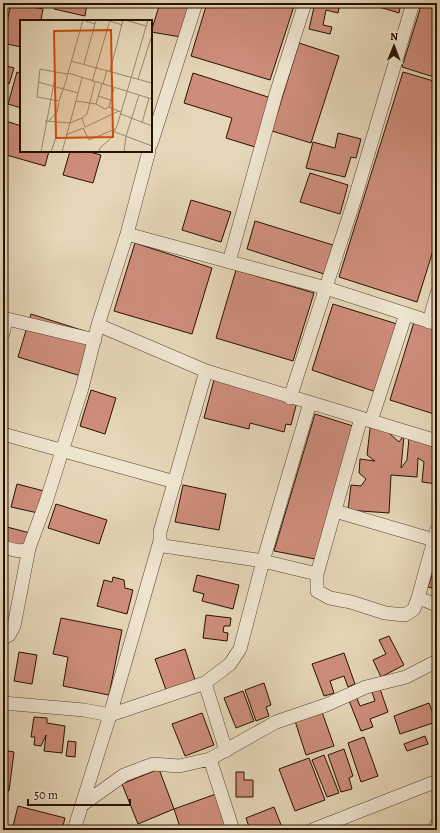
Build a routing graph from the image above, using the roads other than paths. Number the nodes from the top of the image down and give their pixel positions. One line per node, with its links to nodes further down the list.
1 (196, 3): 4 (street)
2 (305, 3): 7 (street)
3 (413, 3): 8 (street)
4 (152, 141)
5 (149, 152): 6 (street)
6 (127, 234): 7 (street); 13 (street)
7 (229, 262): 8 (street)
8 (326, 288): 10 (street); 17 (street)
9 (437, 293): 12 (street)
10 (406, 314): 12 (street); 19 (street)
11 (5, 319): 14 (street); 15 (street)
12 (433, 323)
13 (98, 325): 15 (street); 16 (street)
14 (3, 334)
15 (95, 340): 22 (street)
16 (206, 371): 17 (street); 23 (street)
17 (290, 398): 18 (street)
18 (310, 403): 19 (street); 29 (street)
19 (366, 419): 21 (street); 24 (street)
20 (3, 434): 22 (street)
21 (437, 441)
22 (62, 452): 23 (street); 28 (street)
23 (175, 482): 26 (street)
24 (335, 511): 25 (street); 30 (street)
25 (436, 534): 31 (street)
26 (160, 541): 29 (street); 37 (street)
27 (3, 546): 28 (street)
28 (29, 548): 33 (street)
29 (263, 562): 30 (street); 35 (street)
30 (317, 574): 31 (street)
31 (418, 598): 32 (street)
32 (437, 605)
33 (3, 638)
34 (437, 661): 38 (street)
35 (205, 683): 37 (street); 38 (street)
36 (3, 703): 37 (street)
37 (110, 715): 41 (street)
38 (226, 751): 39 (street)
39 (210, 759): 41 (street); 44 (street)
40 (437, 781): 45 (street)
41 (82, 805): 43 (street)
42 (437, 824): 46 (street)
43 (74, 830)
44 (233, 830)
45 (312, 830)
46 (434, 830)

